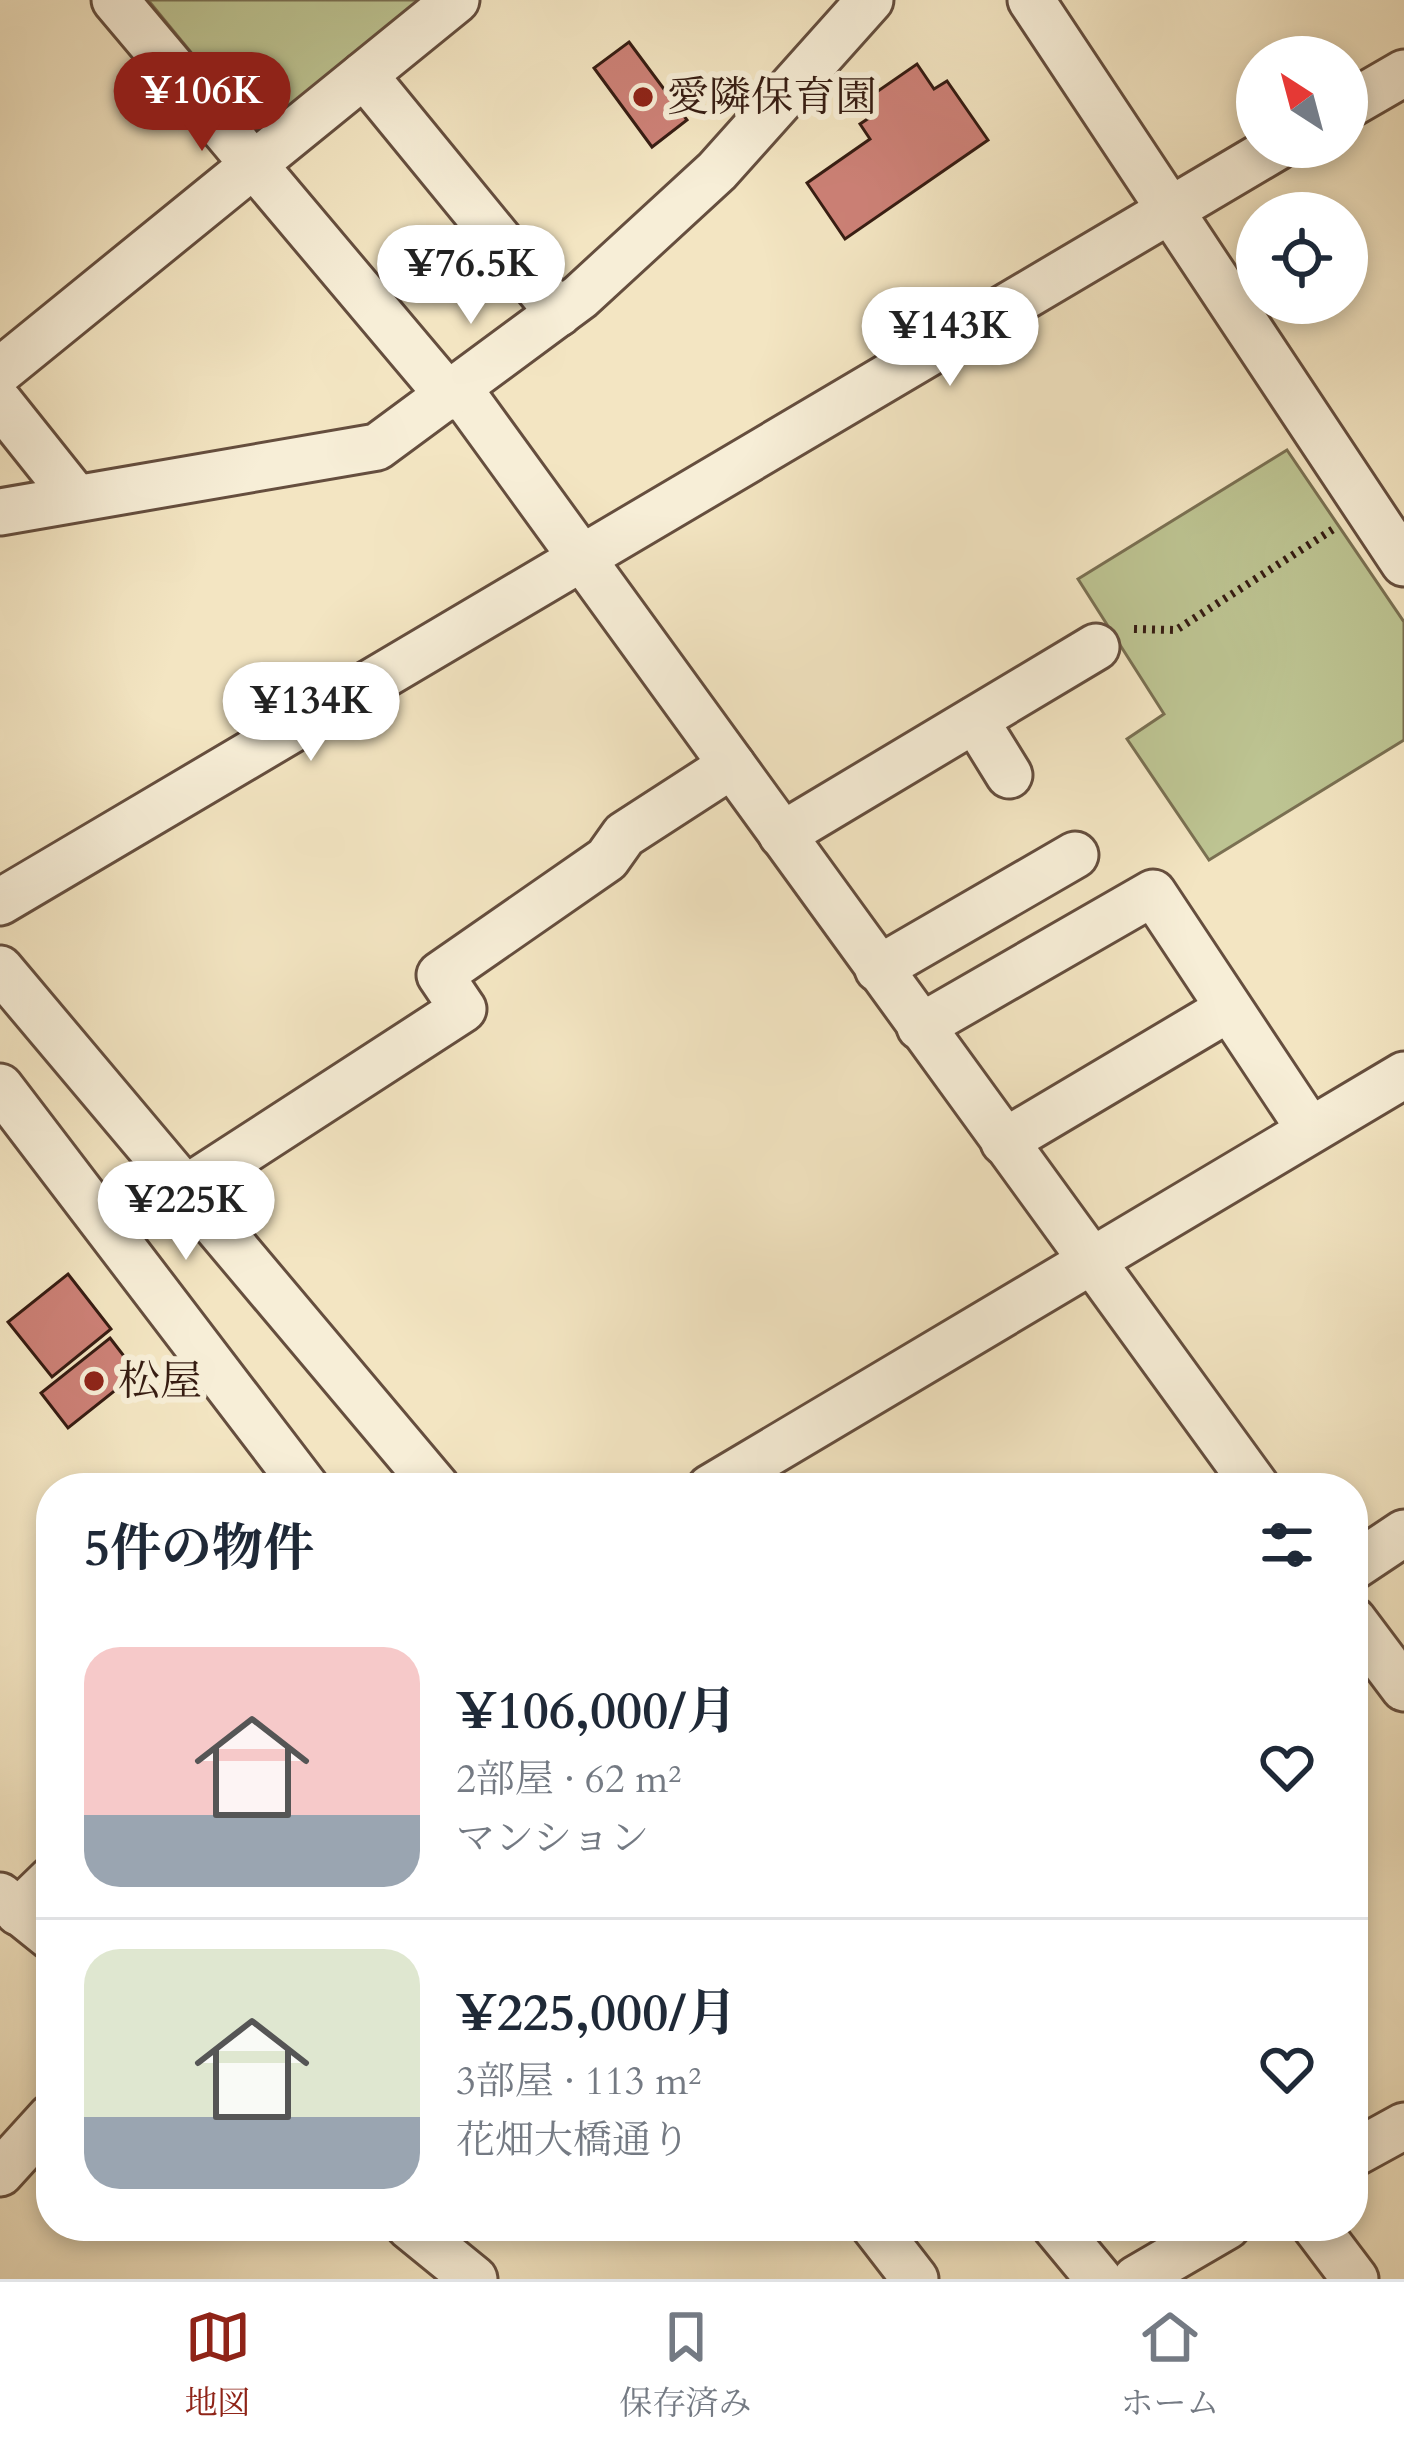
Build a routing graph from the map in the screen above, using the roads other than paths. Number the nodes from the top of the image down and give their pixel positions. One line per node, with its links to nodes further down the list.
1 (115, 0): 8 (street)
2 (456, 0): 6 (street)
3 (870, 0): 11 (street)
4 (1031, 0): 10 (street)
5 (1404, 73): 7 (street)
6 (364, 75): 8 (street); 11 (street)
7 (1368, 94)
8 (253, 165): 12 (street); 13 (street)
9 (1240, 168): 10 (street)
10 (1170, 209): 17 (street); 18 (street)
11 (559, 313): 13 (street)
12 (0, 370)
13 (448, 395): 15 (street); 17 (street)
14 (0, 403): 15 (street)
15 (75, 497): 16 (street)
16 (0, 512)
17 (580, 557): 21 (street); 25 (street)
18 (1404, 563)
19 (1096, 647): 20 (street)
20 (976, 720): 22 (street); 23 (street)
21 (732, 765): 23 (street); 34 (street)
22 (1009, 775)
23 (782, 835): 27 (street)
24 (1075, 855): 27 (street)
25 (0, 902)
26 (0, 969): 34 (street)
27 (878, 969): 29 (street)
28 (1228, 1009): 29 (street); 32 (street); 33 (street)
29 (920, 1027): 33 (street)
30 (1404, 1075): 32 (street)
31 (0, 1087): 36 (street)
32 (1310, 1130): 35 (street)
33 (1004, 1142): 35 (street)
34 (184, 1190): 37 (street)
35 (1090, 1262): 38 (street); 39 (street)
36 (295, 1473)
37 (424, 1473)
38 (735, 1473)
39 (1246, 1473)
40 (1404, 1533): 41 (street)
41 (1368, 1557)
42 (1368, 1647): 43 (street)
43 (1404, 1688)
44 (1404, 2126): 46 (street)
45 (36, 2133): 47 (street)
46 (1368, 2146)
47 (0, 2173)
48 (427, 2241): 53 (street)
49 (886, 2241): 54 (street)
50 (1067, 2241): 55 (street)
51 (1201, 2241): 56 (street)
52 (1326, 2241): 57 (street)
53 (474, 2279)
54 (915, 2279)
55 (1099, 2279)
56 (1136, 2279)
57 (1355, 2279)

